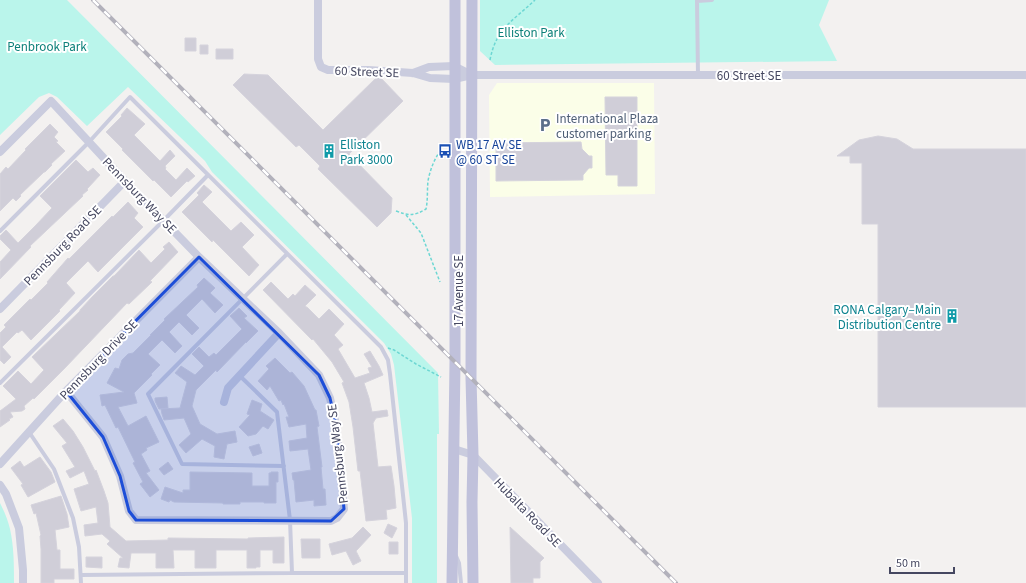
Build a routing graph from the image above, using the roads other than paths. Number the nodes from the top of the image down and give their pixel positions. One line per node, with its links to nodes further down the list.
1 (318, 0): 7 (street, 60 Street SE)
2 (455, 0): 6 (main road, 17 Avenue SE)
3 (472, 0): 8 (main road, 17 Avenue SE)
4 (712, 0): 5 (lane)
5 (697, 1): 9 (lane)
6 (454, 66): 7 (street, 60 Street SE); 8 (street, 60 Street SE); 11 (main road, 17 Avenue SE)
7 (413, 73): 11 (street, 60 Street SE)
8 (472, 75): 9 (street, 60 Street SE); 11 (street, 60 Street SE); 29 (main road, 17 Avenue SE)
9 (698, 75): 10 (street, 60 Street SE)
10 (1026, 75)
11 (454, 79): 28 (main road, 17 Avenue SE)
12 (89, 142): 13 (street, Pennsburg Way SE); 14 (lane); 15 (street, Pennsburg Way SE); 17 (lane)
13 (0, 152)
14 (208, 175): 16 (lane); 18 (lane)
15 (125, 181): 16 (street, Pennsburg Way SE); 21 (street, Pennsburg Road SE)
16 (164, 220): 19 (street, Pennsburg Way SE); 24 (lane)
17 (0, 231)
18 (287, 254): 20 (lane); 36 (lane)
19 (199, 257): 20 (street, Pennsburg Way SE); 25 (street, Pennsburg Drive SE)
20 (243, 299): 22 (street, Pennsburg Way SE); 31 (lane)
21 (0, 309)
22 (279, 333): 23 (street); 33 (street, Pennsburg Way SE)
23 (240, 376): 26 (street); 31 (lane)
24 (0, 383)
25 (66, 391): 27 (street, Pennsburg Drive SE); 33 (street, Pennsburg Way SE)
26 (224, 402)
27 (29, 432): 30 (street, Pennsburg Drive SE); 37 (lane)
28 (454, 449): 29 (street, Hubalta Road SE); 34 (main road, 17 Avenue SE)
29 (473, 455): 38 (main road, 17 Avenue SE); 44 (street, Hubalta Road SE)
30 (0, 464)
31 (284, 466): 33 (lane)
32 (0, 485): 39 (street)
33 (290, 520): 35 (lane)
34 (453, 546): 42 (main road, 17 Avenue SE); 43 (lane)
35 (292, 573): 36 (lane); 37 (lane)
36 (406, 574): 41 (lane)
37 (81, 575): 40 (lane)
38 (470, 581)
39 (23, 583)
40 (81, 583)
41 (406, 583)
42 (452, 583)
43 (461, 583)
44 (598, 583)

